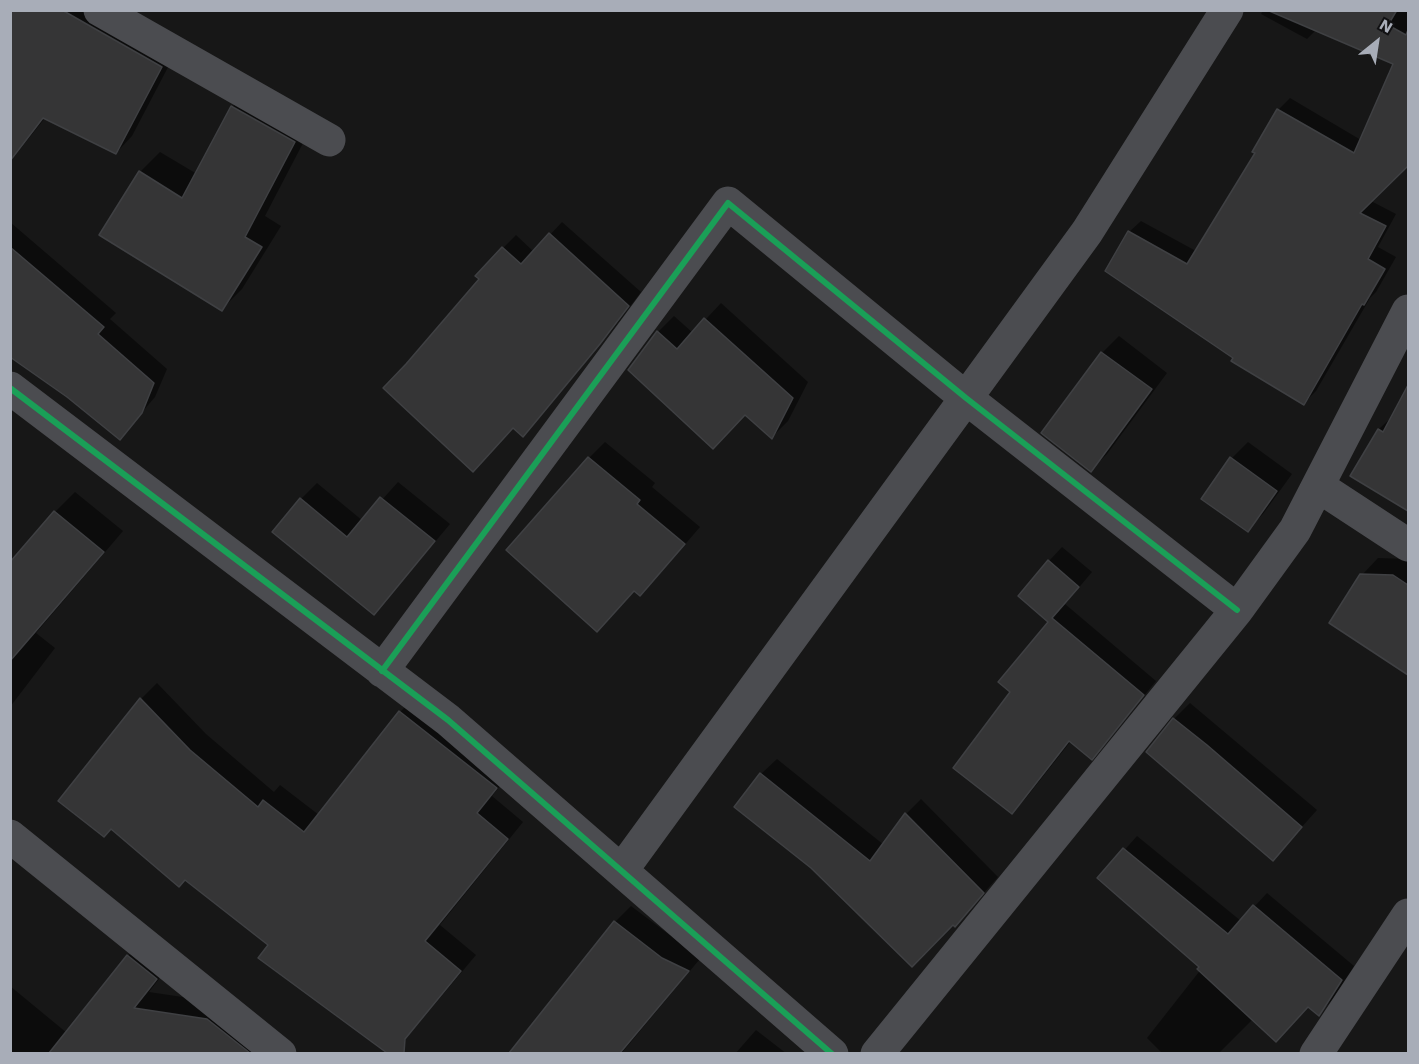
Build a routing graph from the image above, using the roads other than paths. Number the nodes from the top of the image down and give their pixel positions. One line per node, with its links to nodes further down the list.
1 (100, 10): 3 (street)
2 (1227, 10): 6 (street)
3 (329, 140)
4 (1408, 311): 7 (street)
5 (10, 388): 10 (street)
6 (966, 398): 9 (street); 10 (street); 12 (street)
7 (1318, 486): 8 (street); 9 (street)
8 (1408, 545)
9 (1237, 610): 16 (street)
10 (382, 671): 12 (street)
11 (10, 836): 14 (street)
12 (622, 870): 15 (street)
13 (1408, 915): 17 (street)
14 (280, 1053)
15 (832, 1053)
16 (877, 1053)
17 (1316, 1053)

